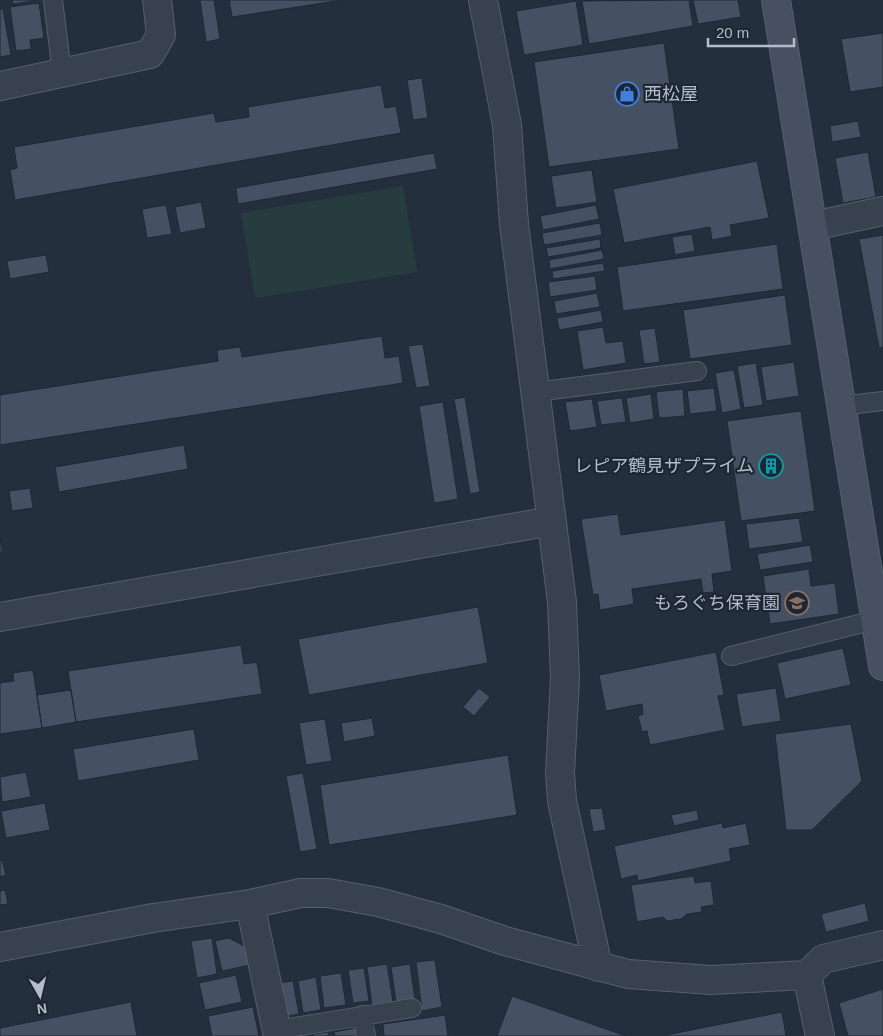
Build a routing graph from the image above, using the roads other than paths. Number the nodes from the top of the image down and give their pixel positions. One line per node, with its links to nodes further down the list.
1 (53, 0): 5 (lane)
2 (157, 0): 5 (street)
3 (483, 0): 10 (street)
4 (776, 0): 8 (street)
5 (62, 73): 6 (street)
6 (0, 86)
7 (883, 211): 8 (street)
8 (813, 226): 12 (street)
9 (697, 371): 10 (lane)
10 (536, 392): 13 (street)
11 (883, 401): 12 (lane)
12 (841, 406): 15 (street)
13 (552, 521): 14 (street); 21 (street)
14 (0, 617)
15 (875, 620): 16 (lane); 17 (street)
16 (731, 656)
17 (883, 666)
18 (250, 904): 20 (street); 21 (street); 25 (street)
19 (883, 945): 22 (street)
20 (0, 947)
21 (598, 967): 22 (street)
22 (807, 975): 27 (street)
23 (412, 1008): 24 (lane)
24 (362, 1015): 25 (lane); 26 (lane)
25 (286, 1031)
26 (366, 1036)
27 (820, 1036)

